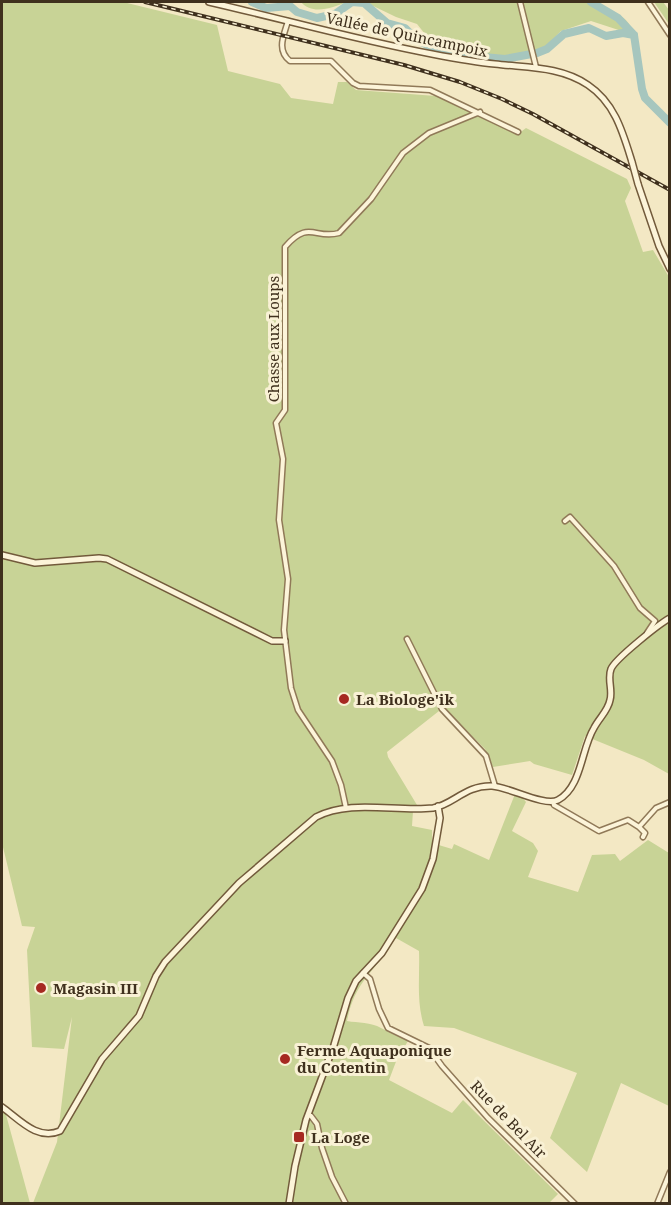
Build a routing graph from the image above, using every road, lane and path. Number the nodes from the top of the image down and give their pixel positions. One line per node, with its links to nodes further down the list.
1 (209, 2): 4 (street, Vallée de Quincampoix)
2 (520, 2): 6 (street)
3 (648, 2): 5 (street)
4 (288, 20): 6 (street, Vallée de Quincampoix); 7 (street)
5 (669, 35)
6 (536, 67): 9 (street, Vallée de Quincampoix, bridge)
7 (480, 112): 8 (street); 15 (street, Chasse aux Loups)
8 (518, 132)
9 (669, 269)
10 (565, 521): 13 (street)
11 (2, 555): 15 (street)
12 (669, 618): 13 (street)
13 (647, 634): 17 (street)
14 (407, 639): 16 (street)
15 (285, 641): 20 (street, Chasse aux Loups)
16 (495, 786): 17 (street); 19 (street)
17 (553, 802): 21 (street)
18 (669, 802): 21 (street)
19 (438, 806): 20 (street); 23 (street)
20 (346, 808): 24 (street)
21 (639, 827): 22 (street)
22 (644, 837)
23 (363, 972): 25 (street); 29 (street, Rue de Bel Air)
24 (2, 1107)
25 (307, 1114): 27 (street); 28 (street)
26 (669, 1172): 30 (street)
27 (289, 1203)
28 (346, 1203)
29 (575, 1203)
30 (657, 1203)

